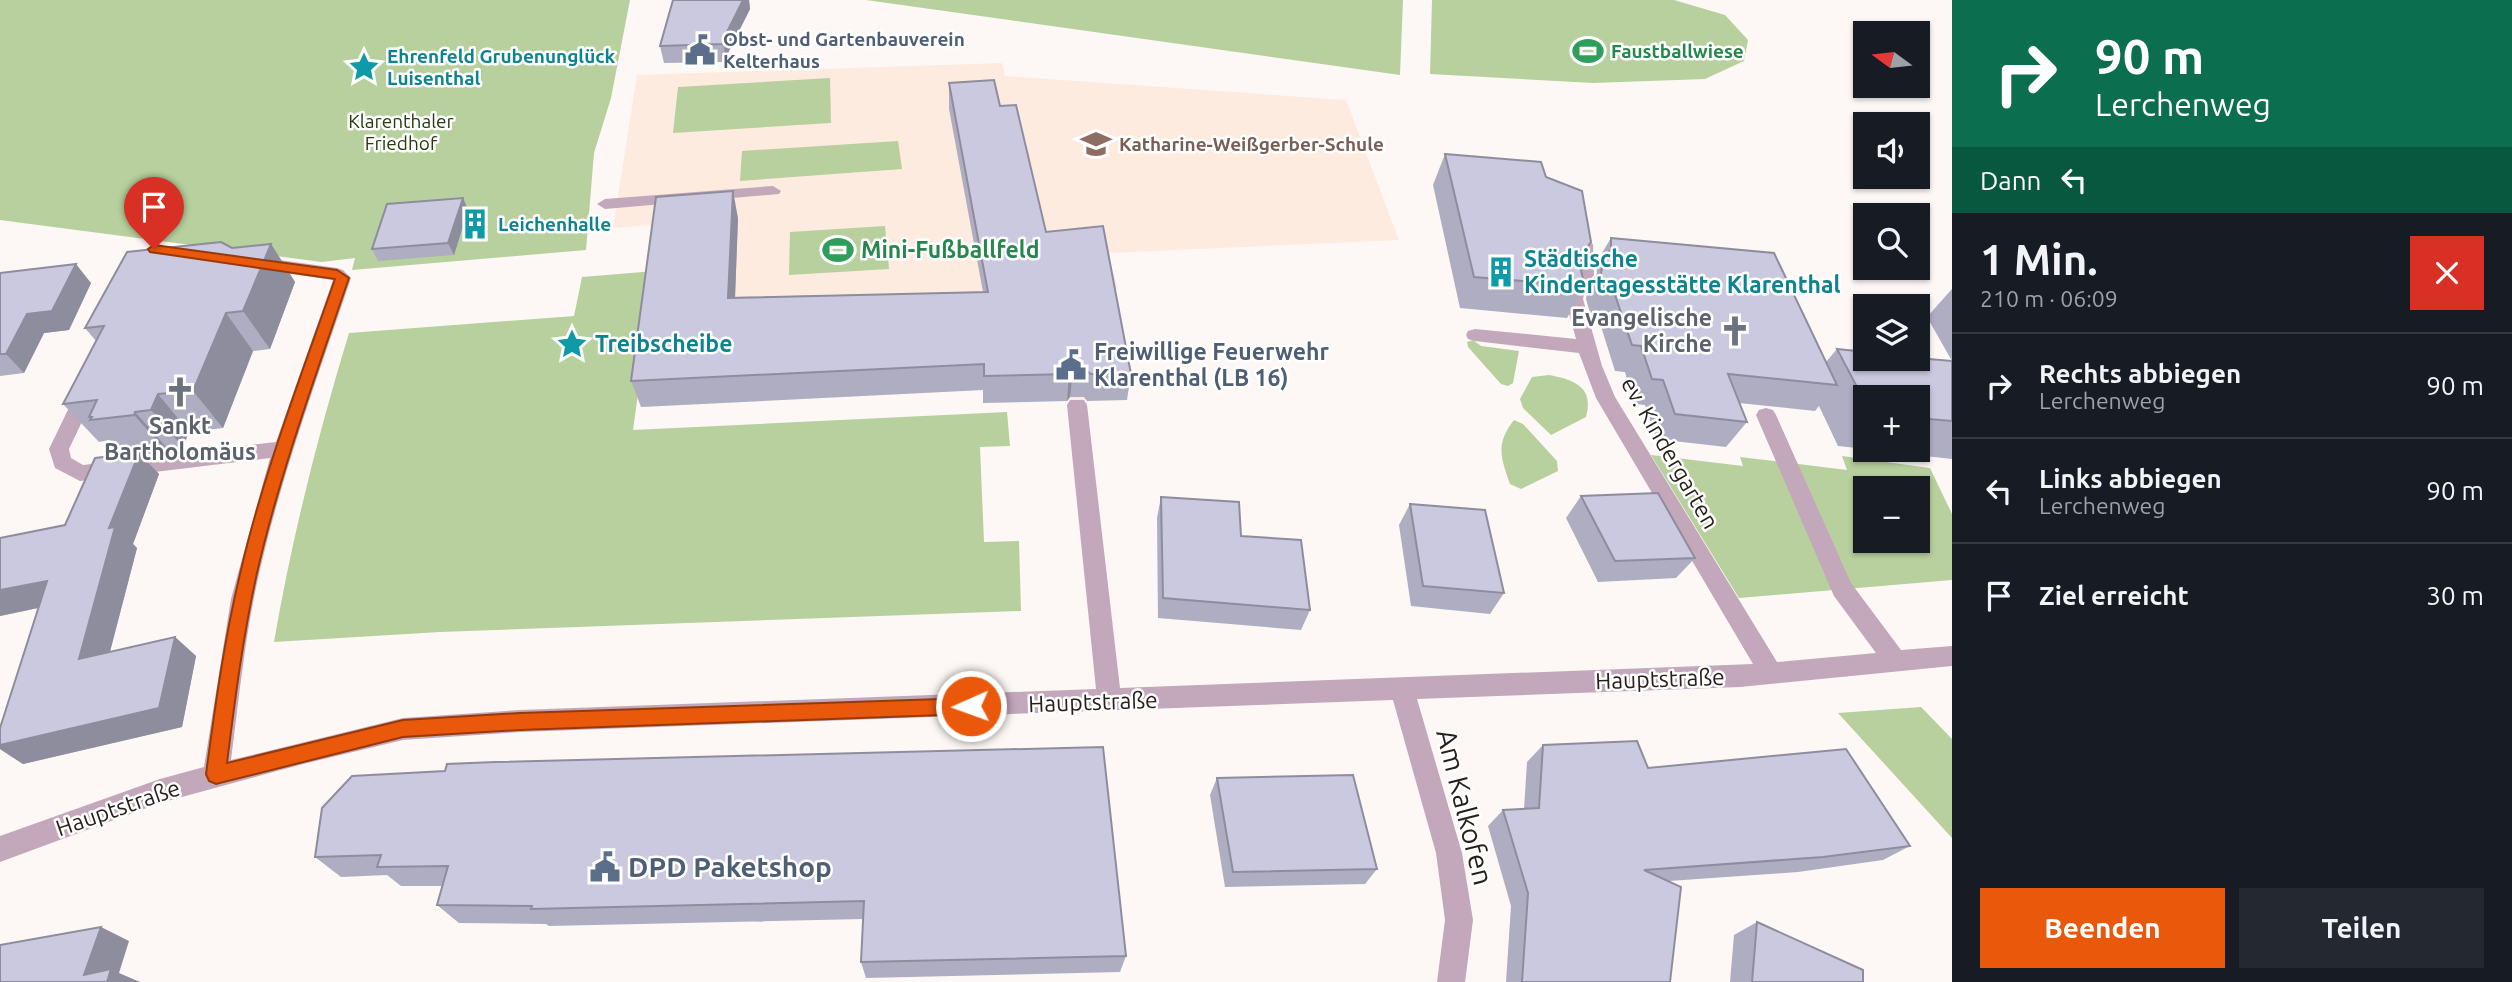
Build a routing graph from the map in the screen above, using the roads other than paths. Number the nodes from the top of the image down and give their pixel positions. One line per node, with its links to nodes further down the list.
1 (773, 191): 2 (street)
2 (606, 204)
3 (1584, 244): 6 (street, ev. Kindergarten)
4 (244, 261): 10 (street)
5 (1475, 335): 6 (street)
6 (1587, 347): 13 (street, ev. Kindergarten)
7 (94, 376): 10 (street)
8 (1077, 405): 15 (street)
9 (1766, 415): 12 (street)
10 (284, 449): 16 (street)
11 (1952, 656): 12 (street, Hauptstraße)
12 (1897, 663): 13 (street, Hauptstraße)
13 (1771, 673): 14 (street, Hauptstraße)
14 (1402, 689): 15 (street, Hauptstraße); 18 (street, Am Kalkofen)
15 (1109, 701): 16 (street, Hauptstraße)
16 (216, 774): 17 (street, Hauptstraße)
17 (0, 849)
18 (1451, 982)

